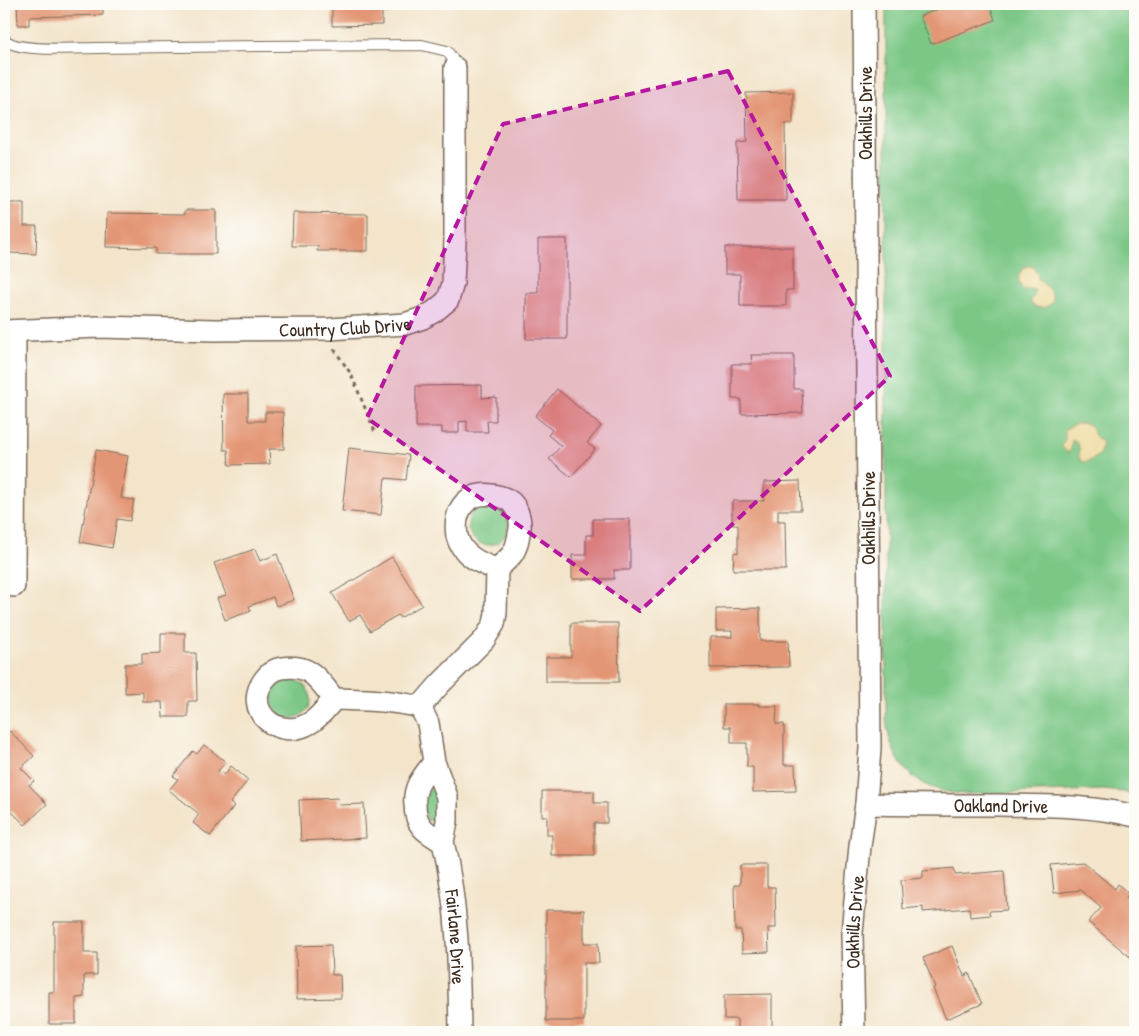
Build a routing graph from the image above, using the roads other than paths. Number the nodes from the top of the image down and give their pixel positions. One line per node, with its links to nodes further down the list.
1 (864, 4): 10 (street, Oakhills Drive)
2 (4, 39): 3 (lane)
3 (455, 68): 4 (street, Country Club Drive)
4 (10, 331): 6 (street)
5 (496, 569): 8 (street)
6 (14, 586)
7 (334, 699): 8 (street)
8 (420, 706): 9 (street, Fairlane Drive)
9 (434, 762): 12 (street, Fairlane Drive); 12 (street)
10 (866, 804): 11 (street, Oakland Drive); 14 (street, Oakhills Drive)
11 (1135, 816)
12 (443, 842): 13 (street, Fairlane Drive)
13 (460, 1032)
14 (854, 1032)

